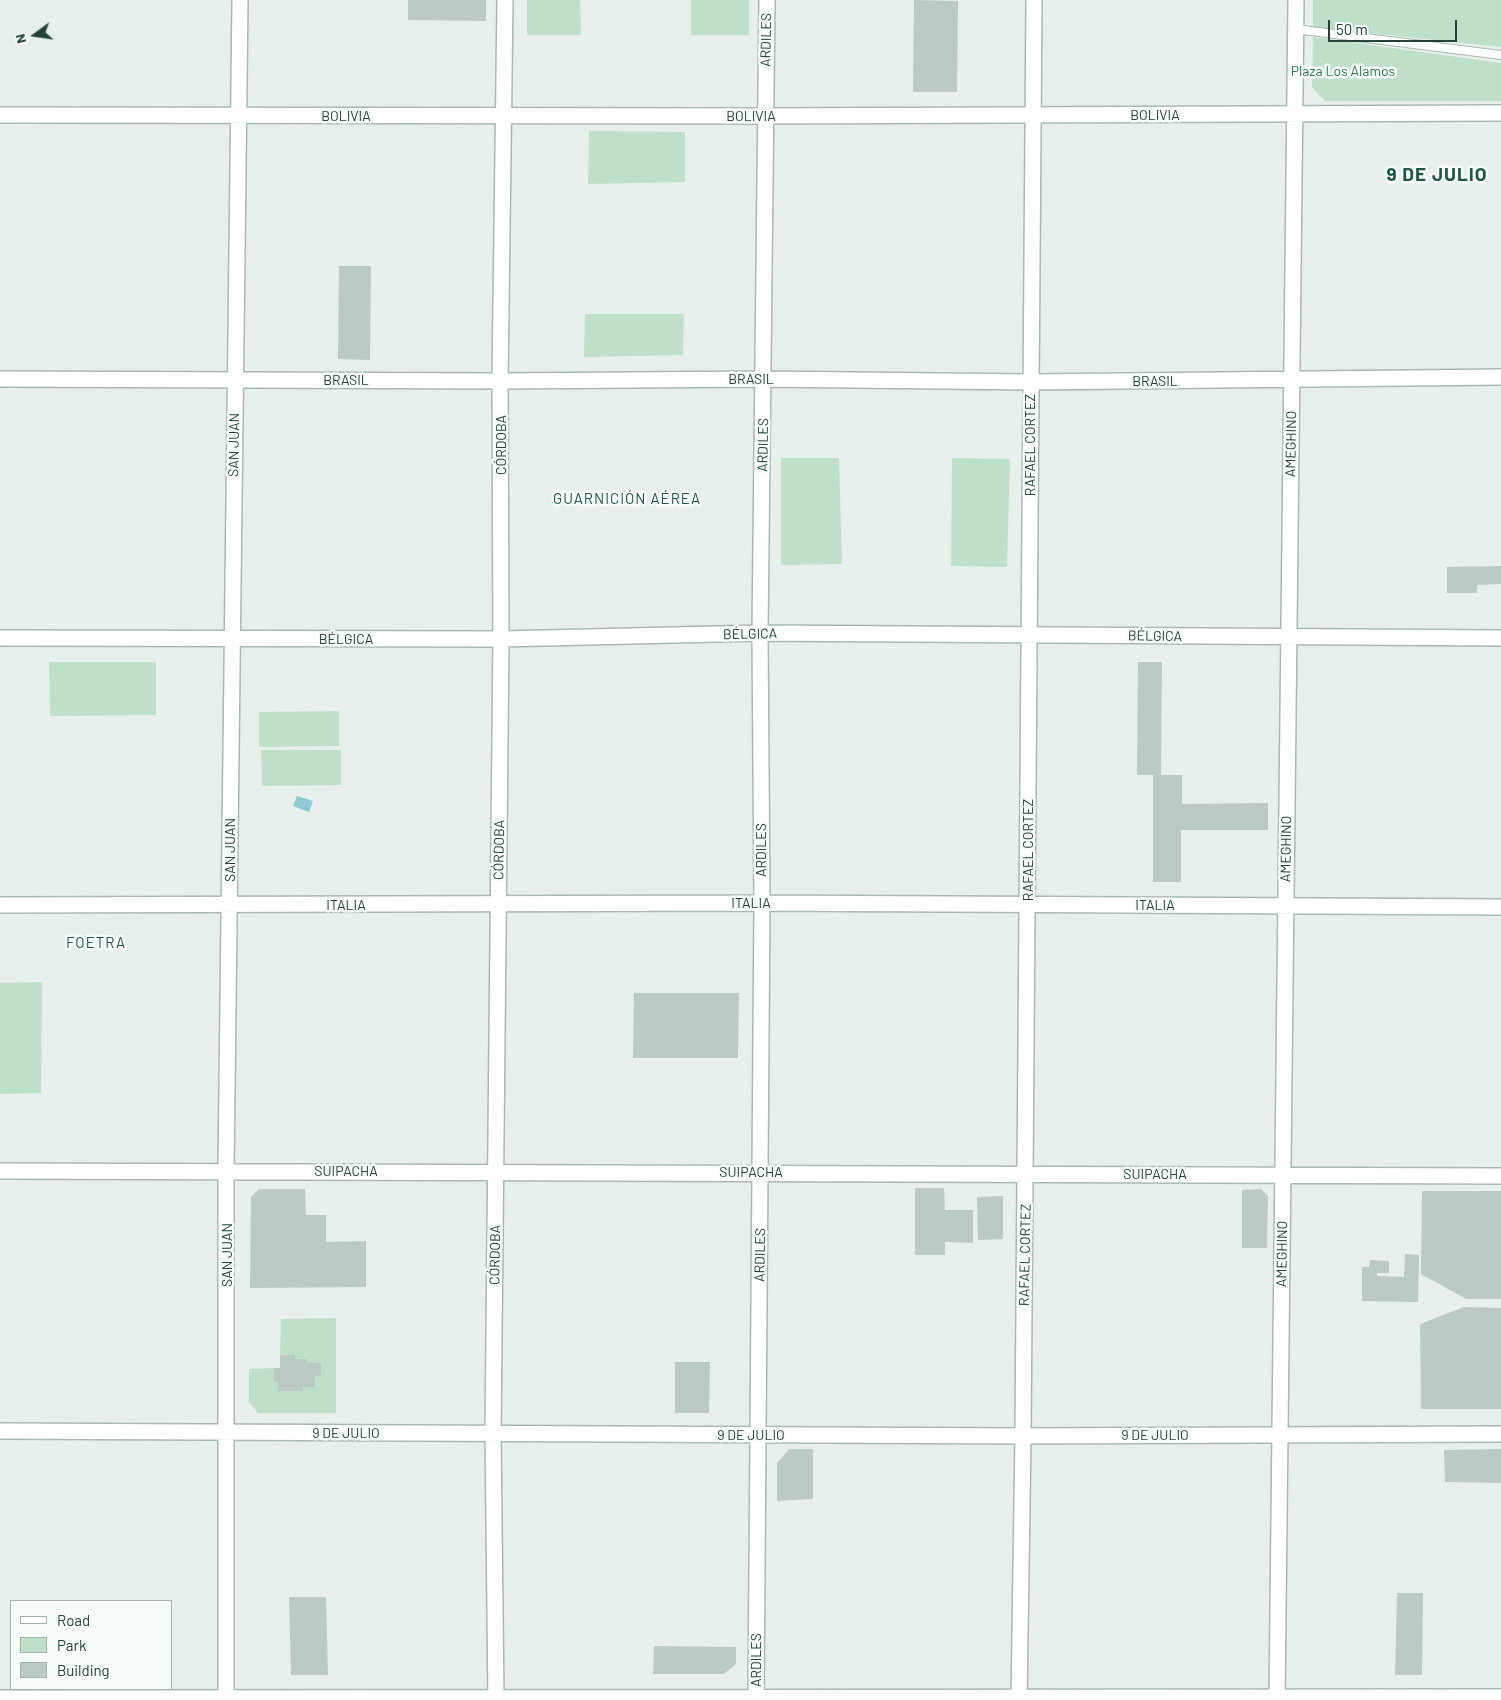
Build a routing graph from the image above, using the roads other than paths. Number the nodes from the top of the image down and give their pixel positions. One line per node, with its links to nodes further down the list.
1 (240, 0): 12 (street, SAN JUAN)
2 (505, 0): 13 (street, CÓRDOBA)
3 (767, 0): 14 (street, ARDILES)
4 (1034, 0): 11 (street, RAFAEL CORTEZ)
5 (1296, 0): 6 (street, AMEGHINO)
6 (1295, 29): 7 (lane); 10 (street, AMEGHINO)
7 (1501, 56)
8 (1501, 113): 10 (street, BOLIVIA)
9 (0, 114): 12 (street, BOLIVIA)
10 (1294, 114): 11 (street, BOLIVIA); 19 (street, AMEGHINO)
11 (1034, 115): 14 (street, BOLIVIA); 21 (street, RAFAEL CORTEZ)
12 (238, 116): 13 (street, BOLIVIA); 18 (street, SAN JUAN)
13 (504, 116): 14 (street, BOLIVIA); 20 (street, CÓRDOBA)
14 (765, 116): 17 (street, ARDILES)
15 (1501, 376): 19 (street, BRASIL)
16 (0, 379): 18 (street, BRASIL)
17 (764, 379): 20 (street, BRASIL); 21 (street, BRASIL); 22 (street, ARDILES)
18 (234, 380): 20 (street, BRASIL); 26 (street, SAN JUAN)
19 (1291, 380): 21 (street, BRASIL); 24 (street, AMEGHINO)
20 (500, 382): 28 (street, CÓRDOBA)
21 (1030, 382): 23 (street, RAFAEL CORTEZ)
22 (760, 633): 23 (street, BÉLGICA); 28 (street, BÉLGICA); 29 (street, ARDILES)
23 (1030, 635): 24 (street, BÉLGICA); 34 (street, RAFAEL CORTEZ)
24 (1289, 637): 27 (street, BÉLGICA); 30 (street, AMEGHINO)
25 (0, 638): 26 (street, BÉLGICA)
26 (232, 638): 28 (street, BÉLGICA); 32 (street, SAN JUAN)
27 (1501, 638)
28 (502, 639): 33 (street, CÓRDOBA)
29 (762, 903): 33 (street, ITALIA); 34 (street, ITALIA); 39 (street, ARDILES)
30 (1285, 904): 34 (street, ITALIA); 35 (street, ITALIA); 41 (street, AMEGHINO)
31 (0, 905): 32 (street, ITALIA)
32 (229, 905): 33 (street, ITALIA); 37 (street, SAN JUAN)
33 (499, 905): 38 (street, CÓRDOBA)
34 (1028, 906): 40 (street, RAFAEL CORTEZ)
35 (1501, 907)
36 (0, 1171): 37 (street, SUIPACHA)
37 (226, 1171): 38 (street, SUIPACHA); 44 (street, SAN JUAN)
38 (496, 1171): 39 (street, SUIPACHA); 45 (street, CÓRDOBA)
39 (760, 1172): 40 (street, SUIPACHA); 47 (street, ARDILES)
40 (1026, 1174): 41 (street, SUIPACHA); 49 (street, RAFAEL CORTEZ)
41 (1283, 1175): 42 (street, SUIPACHA); 48 (street, AMEGHINO)
42 (1501, 1176)
43 (0, 1431): 44 (street, 9 DE JULIO)
44 (227, 1432): 45 (street, 9 DE JULIO); 53 (street, SAN JUAN)
45 (493, 1433): 47 (street, 9 DE JULIO); 54 (street, CÓRDOBA)
46 (1501, 1434): 48 (street, 9 DE JULIO)
47 (757, 1435): 49 (street, 9 DE JULIO); 55 (street, ARDILES)
48 (1280, 1435): 49 (street, 9 DE JULIO); 51 (street, AMEGHINO)
49 (1023, 1436): 56 (street, RAFAEL CORTEZ)
50 (0, 1698): 53 (street)
51 (1277, 1698): 52 (street); 56 (street)
52 (1501, 1698)
53 (226, 1699): 54 (street)
54 (496, 1699): 55 (street)
55 (756, 1699): 56 (street)
56 (1019, 1699)

